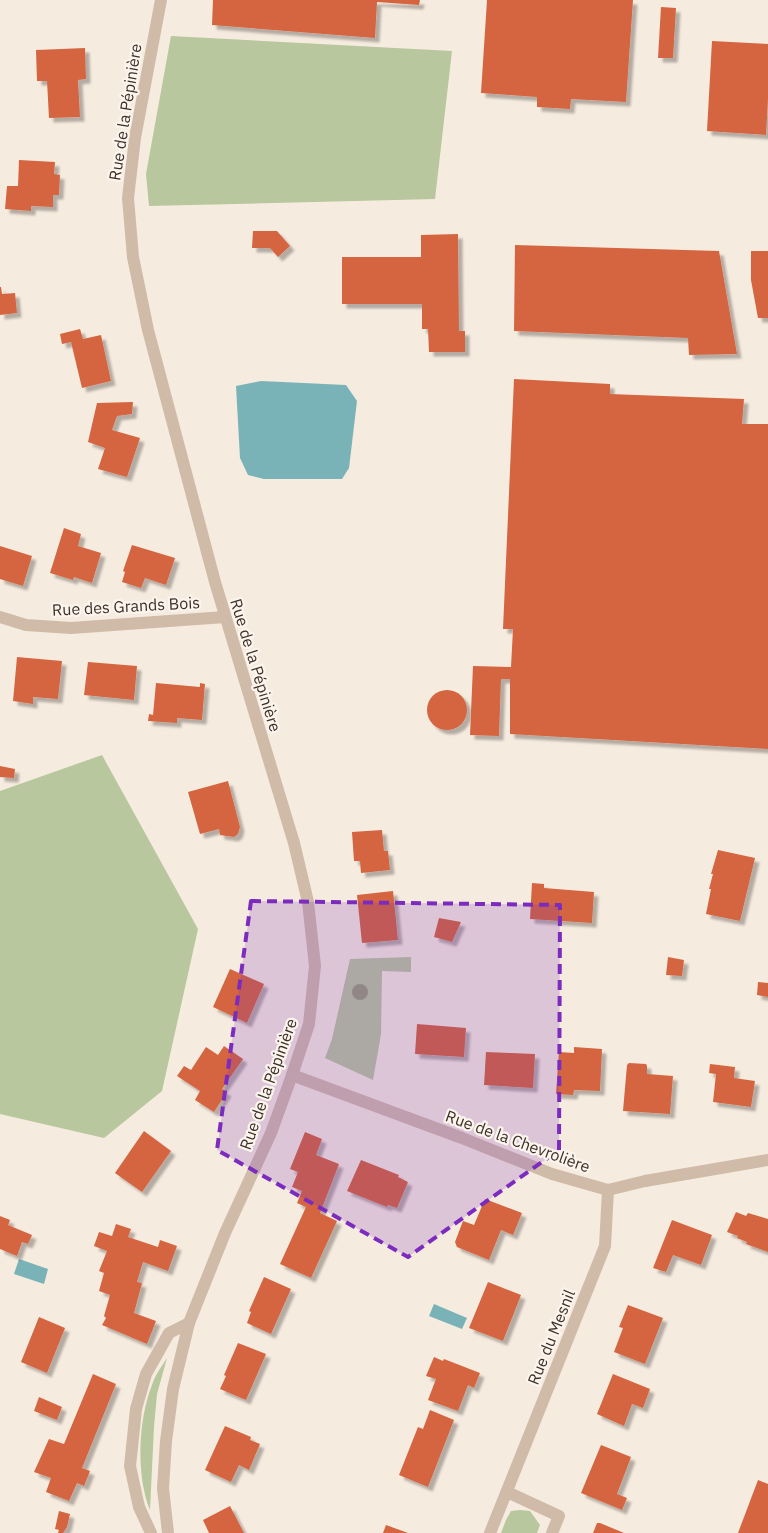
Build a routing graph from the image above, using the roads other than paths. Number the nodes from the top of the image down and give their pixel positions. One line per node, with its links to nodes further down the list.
1 (161, 0): 3 (street, Rue de la Pépinière)
2 (0, 617): 3 (street, Rue des Grands Bois)
3 (225, 617): 4 (street, Rue de la Pépinière)
4 (292, 1075): 6 (street, Rue de la Chevrolière); 7 (street, Rue de la Pépinière)
5 (768, 1160): 6 (street, Rue de la Chevrolière)
6 (608, 1190): 8 (street, Rue du Mesnil)
7 (189, 1323): 9 (street); 10 (street, Rue de la Pépinière)
8 (507, 1492): 11 (street, Rue du Mesnil); 12 (street)
9 (151, 1533)
10 (168, 1533)
11 (490, 1533)
12 (552, 1533)

